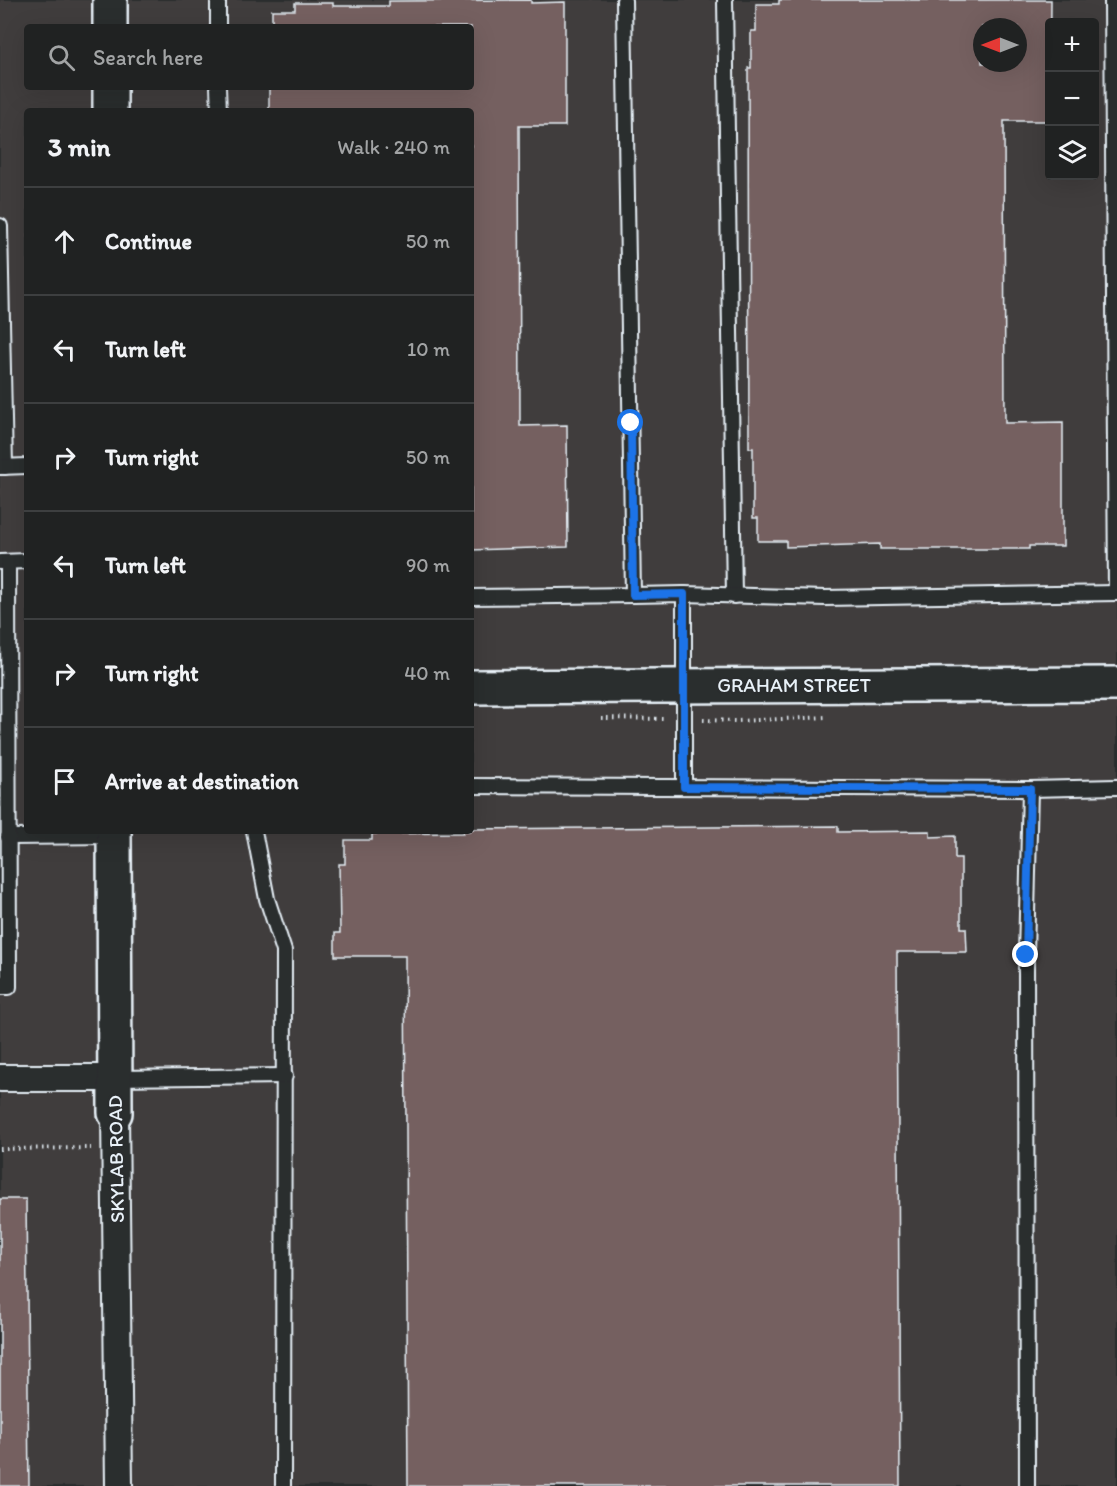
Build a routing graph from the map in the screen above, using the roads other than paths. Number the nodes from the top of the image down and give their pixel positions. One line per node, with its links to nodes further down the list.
1 (110, 0): 6 (street)
2 (218, 0): 7 (lane)
3 (624, 0): 19 (lane)
4 (725, 0): 20 (lane)
5 (1112, 0): 17 (lane)
6 (110, 24)
7 (218, 24)
8 (110, 90): 10 (street)
9 (218, 90): 11 (lane)
10 (110, 108)
11 (219, 108)
12 (0, 226): 14 (lane)
13 (24, 466): 14 (lane)
14 (3, 467)
15 (24, 561): 16 (lane)
16 (4, 562): 32 (lane)
17 (1117, 593): 20 (lane)
18 (684, 594): 19 (lane); 20 (lane); 23 (lane)
19 (633, 595): 21 (lane)
20 (734, 596)
21 (474, 597)
22 (1117, 684): 23 (street, GRAHAM STREET)
23 (685, 686): 24 (street, GRAHAM STREET); 26 (lane)
24 (474, 687)
25 (474, 786): 26 (lane)
26 (684, 787): 28 (lane)
27 (1117, 787): 28 (lane)
28 (1030, 789): 40 (lane)
29 (88, 834): 32 (lane)
30 (114, 834): 36 (street, SKYLAB ROAD)
31 (255, 834): 34 (lane)
32 (8, 837): 33 (lane)
33 (0, 987)
34 (285, 1076): 36 (lane); 39 (lane)
35 (0, 1078): 36 (street)
36 (115, 1078): 37 (street, SKYLAB ROAD)
37 (115, 1113): 38 (street, SKYLAB ROAD)
38 (119, 1486)
39 (283, 1486)
40 (1027, 1486)

